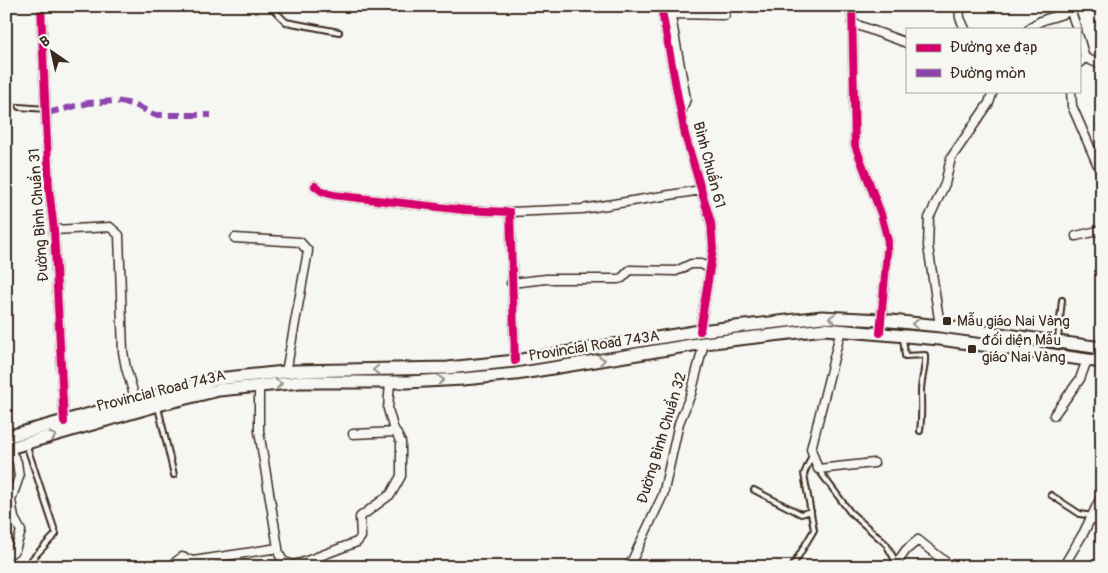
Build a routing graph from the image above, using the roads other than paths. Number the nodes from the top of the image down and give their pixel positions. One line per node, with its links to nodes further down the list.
1 (41, 6): 22 (street, Đường Bình Chuẩn 31)
2 (270, 6): 14 (lane)
3 (660, 6): 23 (street, Bình Chuẩn 61)
4 (852, 6): 10 (street)
5 (959, 6): 11 (street)
6 (1078, 6): 8 (street)
7 (670, 10): 9 (street); 23 (street)
8 (1071, 12): 12 (street); 13 (street)
9 (725, 15)
10 (852, 23): 15 (street); 35 (street)
11 (965, 28)
12 (1030, 28)
13 (1076, 28)
14 (339, 32)
15 (906, 43)
16 (1080, 45): 17 (street)
17 (1082, 61): 18 (street)
18 (1102, 65)
19 (993, 92): 36 (street)
20 (1071, 92): 24 (street)
21 (19, 107): 22 (lane)
22 (46, 109): 28 (street, Đường Bình Chuẩn 31)
23 (681, 113): 26 (street, Bình Chuẩn 61)
24 (1102, 175)
25 (315, 186): 27 (street)
26 (701, 190): 27 (street); 32 (street, Bình Chuẩn 61)
27 (510, 212): 33 (street)
28 (54, 230): 50 (street); 53 (street, Đường Bình Chuẩn 31)
29 (1102, 230): 30 (street)
30 (1076, 236)
31 (235, 238): 47 (street)
32 (709, 268): 33 (street); 38 (street, Bình Chuẩn 61)
33 (511, 283): 45 (street)
34 (1062, 300): 41 (lane)
35 (881, 320): 36 (main road, Provincial Road 743A, one-way to 35); 38 (main road, Provincial Road 743A, one-way to 38); 39 (street)
36 (940, 326): 41 (main road, Provincial Road 743A)
37 (841, 330): 39 (main road, Provincial Road 743A); 42 (main road, Provincial Road 743A); 59 (street)
38 (700, 331): 45 (main road, Provincial Road 743A)
39 (880, 333): 40 (main road, Provincial Road 743A)
40 (902, 335): 44 (main road, Provincial Road 743A); 54 (lane)
41 (1058, 342): 43 (main road, Provincial Road 743A)
42 (704, 343): 48 (main road, Provincial Road 743A, one-way to 42); 75 (street, Đường Bình Chuẩn 32)
43 (1102, 348)
44 (1087, 360): 46 (main road, Provincial Road 743A); 52 (street)
45 (515, 361): 47 (main road, Provincial Road 743A, one-way to 47)
46 (1102, 362)
47 (286, 372): 50 (main road, Provincial Road 743A)
48 (390, 382): 49 (main road, Provincial Road 743A, one-way to 48); 55 (street)
49 (259, 386): 51 (main road, Provincial Road 743A); 69 (street)
50 (136, 401): 53 (main road, Provincial Road 743A)
51 (158, 405): 57 (main road, Provincial Road 743A, one-way to 51); 62 (lane)
52 (1054, 415)
53 (64, 422): 58 (main road, Provincial Road 743A)
54 (920, 431)
55 (396, 432): 56 (street); 71 (street)
56 (353, 434)
57 (26, 444): 58 (main road, Provincial Road 743A); 73 (lane)
58 (7, 445): 70 (street)
59 (812, 455): 61 (street); 66 (lane)
60 (874, 463): 61 (street)
61 (818, 470): 72 (lane)
62 (174, 474)
63 (754, 490): 66 (lane)
64 (1051, 495): 67 (lane)
65 (1102, 495): 67 (street)
66 (811, 511): 76 (lane)
67 (1092, 516): 68 (street); 78 (street)
68 (1102, 525)
69 (278, 548): 71 (street); 74 (street)
70 (6, 557)
71 (307, 565)
72 (895, 565): 77 (street)
73 (28, 567)
74 (169, 567)
75 (628, 567)
76 (792, 567)
77 (952, 567)
78 (1063, 567)

